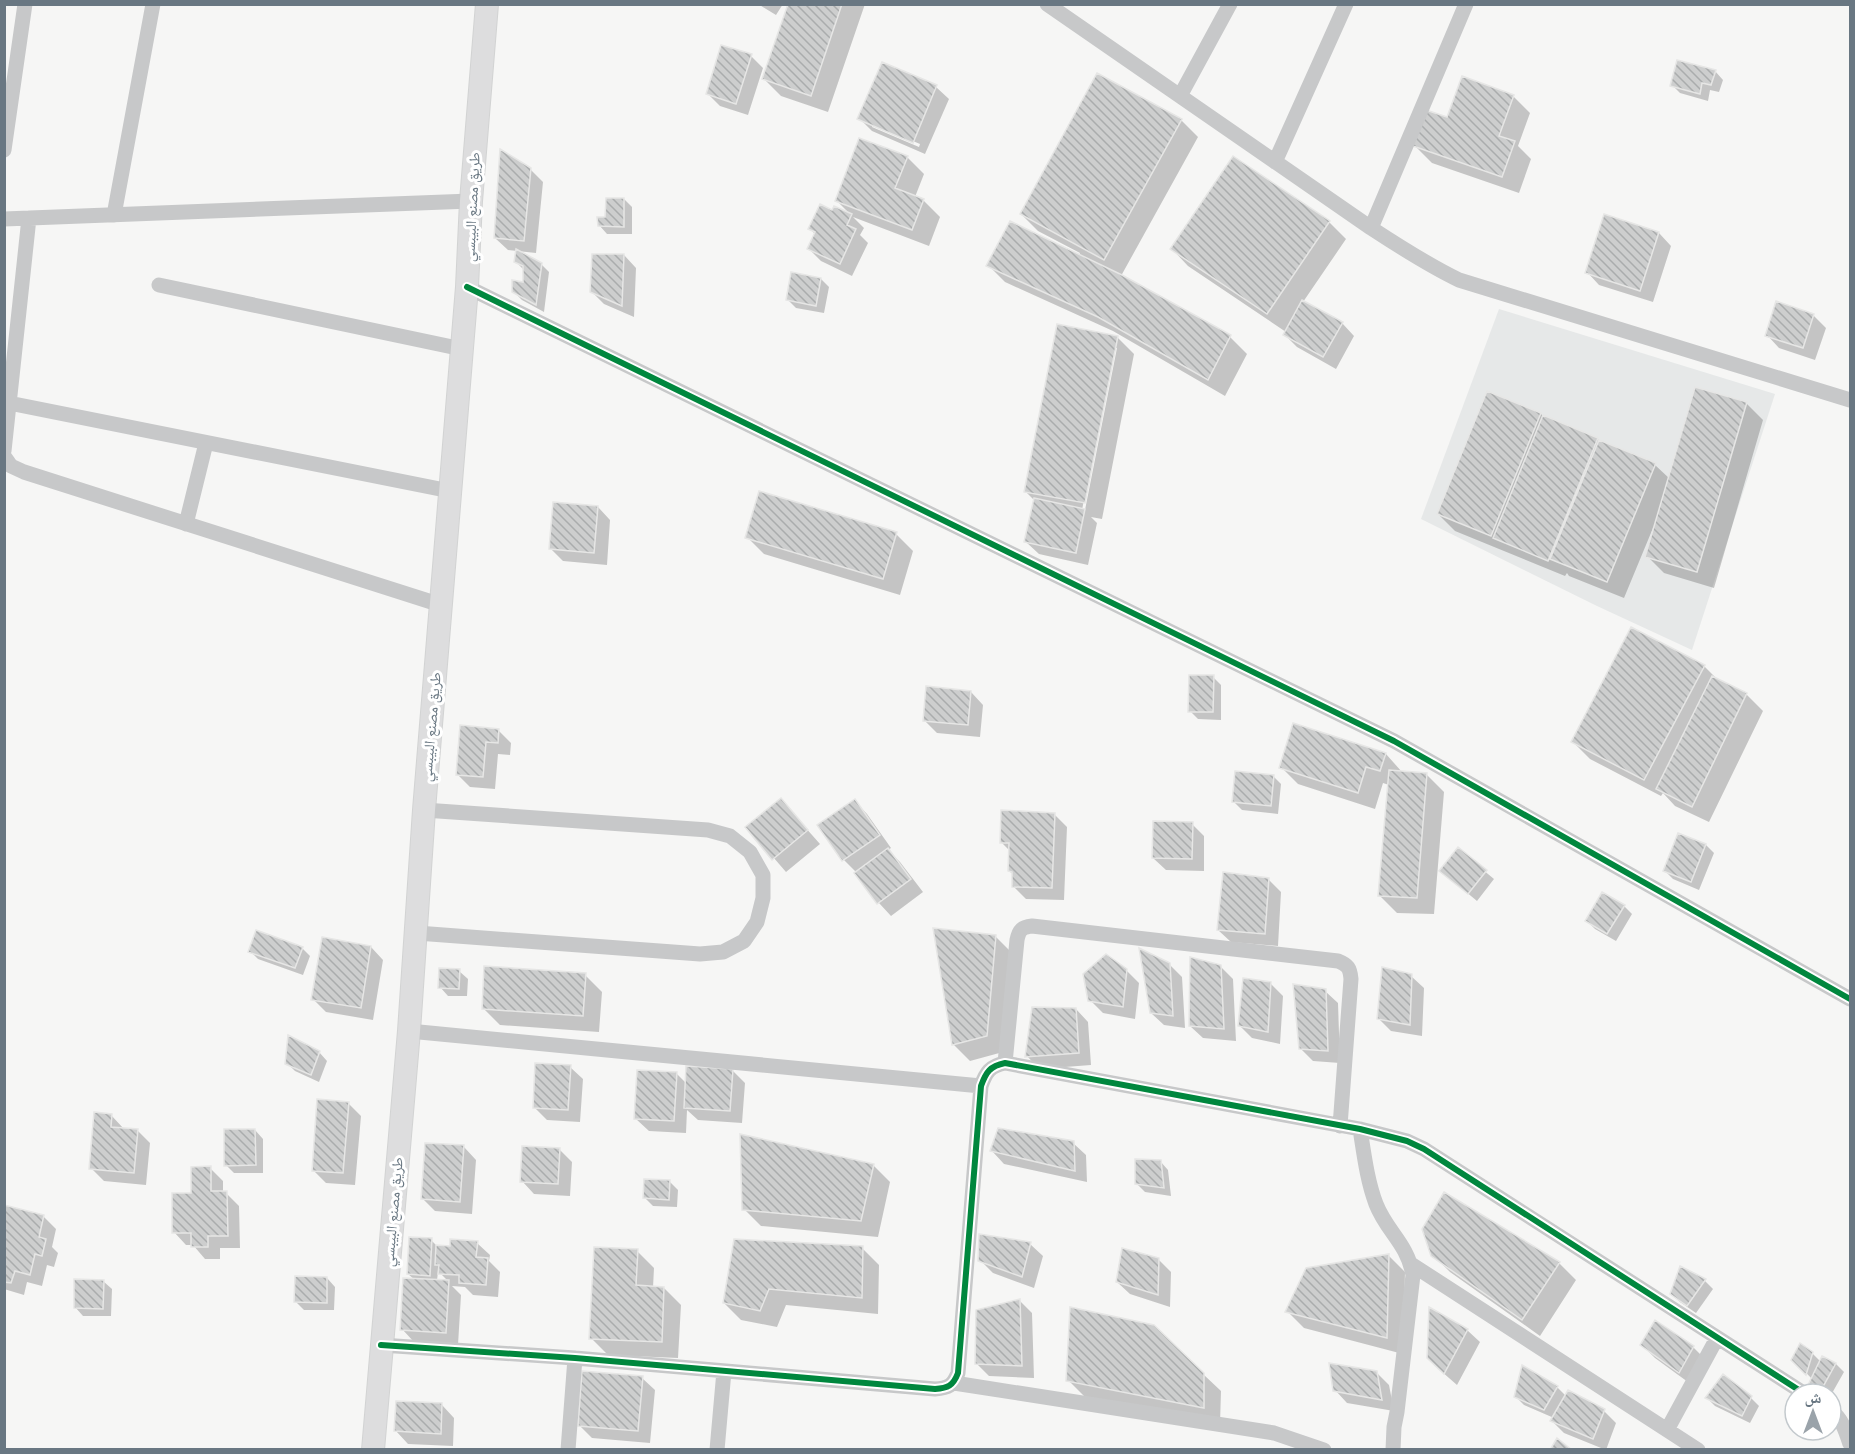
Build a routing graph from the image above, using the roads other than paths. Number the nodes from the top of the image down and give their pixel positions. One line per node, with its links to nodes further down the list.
1 (25, 4): 8 (street)
2 (153, 4): 13 (street)
3 (487, 4): 12 (main road, طريق مصنع البيبسي)
4 (1047, 4): 9 (street)
5 (1230, 4): 9 (street)
6 (1346, 4): 11 (street)
7 (1466, 4): 16 (street)
8 (11, 54): 10 (street)
9 (1180, 96): 11 (street)
10 (4, 150)
11 (1275, 162): 16 (street)
12 (471, 201): 13 (street); 18 (main road, طريق مصنع البيبسي)
13 (114, 215): 14 (street)
14 (29, 218): 15 (street); 21 (street)
15 (4, 219)
16 (1371, 228): 20 (street)
17 (159, 285): 19 (street)
18 (468, 287): 19 (main road, طريق مصنع البيبسي); 30 (street)
19 (462, 349): 25 (main road, طريق مصنع البيبسي)
20 (1851, 400)
21 (9, 403): 22 (street); 23 (street)
22 (206, 443): 25 (street); 26 (street)
23 (4, 451)
24 (4, 456): 26 (street)
25 (450, 491): 27 (main road, طريق مصنع البيبسي)
26 (186, 524): 27 (street)
27 (441, 605): 28 (main road, طريق مصنع البيبسي)
28 (424, 810): 29 (main road, طريق مصنع البيبسي); 29 (street)
29 (417, 933): 31 (main road, طريق مصنع البيبسي)
30 (1851, 999)
31 (409, 1031): 33 (street); 38 (main road, طريق مصنع البيبسي)
32 (1005, 1063): 33 (street); 34 (street); 34 (street)
33 (981, 1086): 42 (street)
34 (1340, 1126): 35 (street)
35 (1360, 1129): 36 (street); 37 (street)
36 (1411, 1264): 44 (street); 50 (street)
37 (1717, 1338): 41 (street); 44 (street)
38 (381, 1346): 39 (street); 46 (main road, طريق مصنع البيبسي)
39 (575, 1358): 40 (street); 47 (street)
40 (724, 1371): 42 (street); 48 (street)
41 (1785, 1382)
42 (954, 1383): 49 (street)
43 (1843, 1425): 45 (street)
44 (1667, 1430): 51 (street)
45 (1851, 1444)
46 (373, 1449)
47 (568, 1449)
48 (717, 1449)
49 (1324, 1449)
50 (1393, 1449)
51 (1698, 1449)

